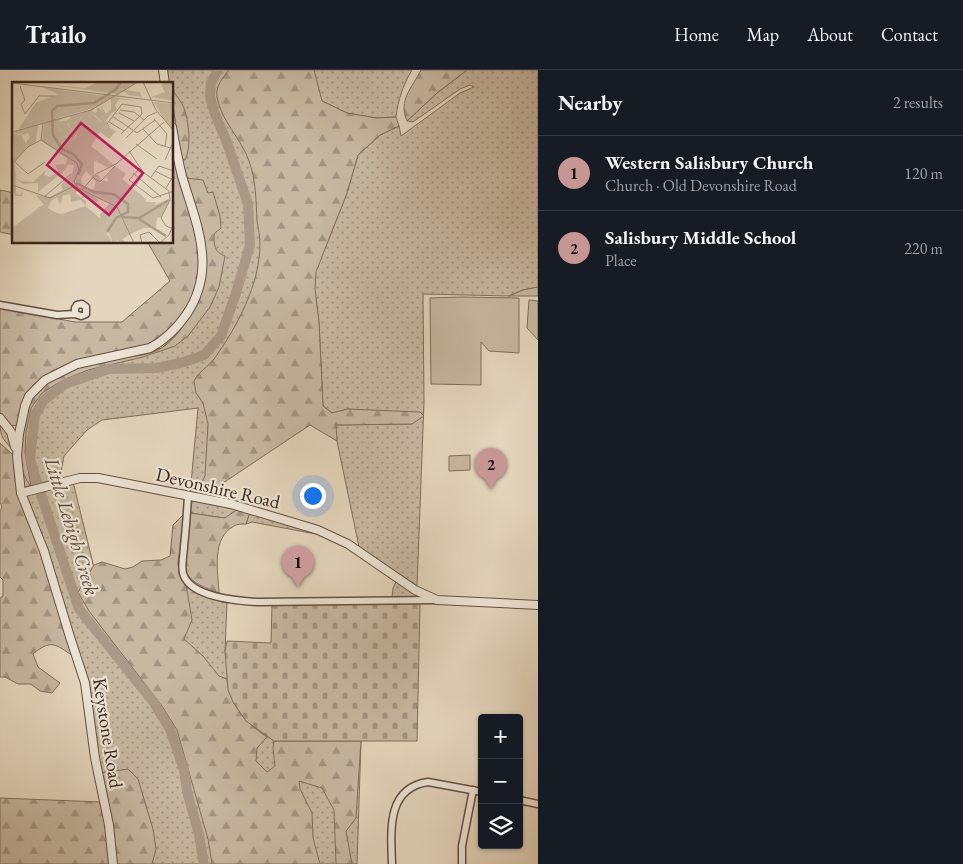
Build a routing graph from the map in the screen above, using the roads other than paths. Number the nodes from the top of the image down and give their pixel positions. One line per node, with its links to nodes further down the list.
1 (174, 137): 5 (street, Keystone Road)
2 (0, 305): 3 (street)
3 (75, 314)
4 (0, 418): 5 (street)
5 (17, 456): 6 (street, Keystone Road)
6 (24, 491): 7 (street, Devonshire Road); 14 (street, Keystone Road)
7 (188, 496): 8 (street, Devonshire Road); 8 (street)
8 (437, 600): 9 (street, Devonshire Road)
9 (538, 605)
10 (473, 790): 11 (street); 15 (street); 16 (street)
11 (478, 791)
12 (523, 801): 13 (street)
13 (538, 804)
14 (113, 864)
15 (392, 864)
16 (462, 864)

